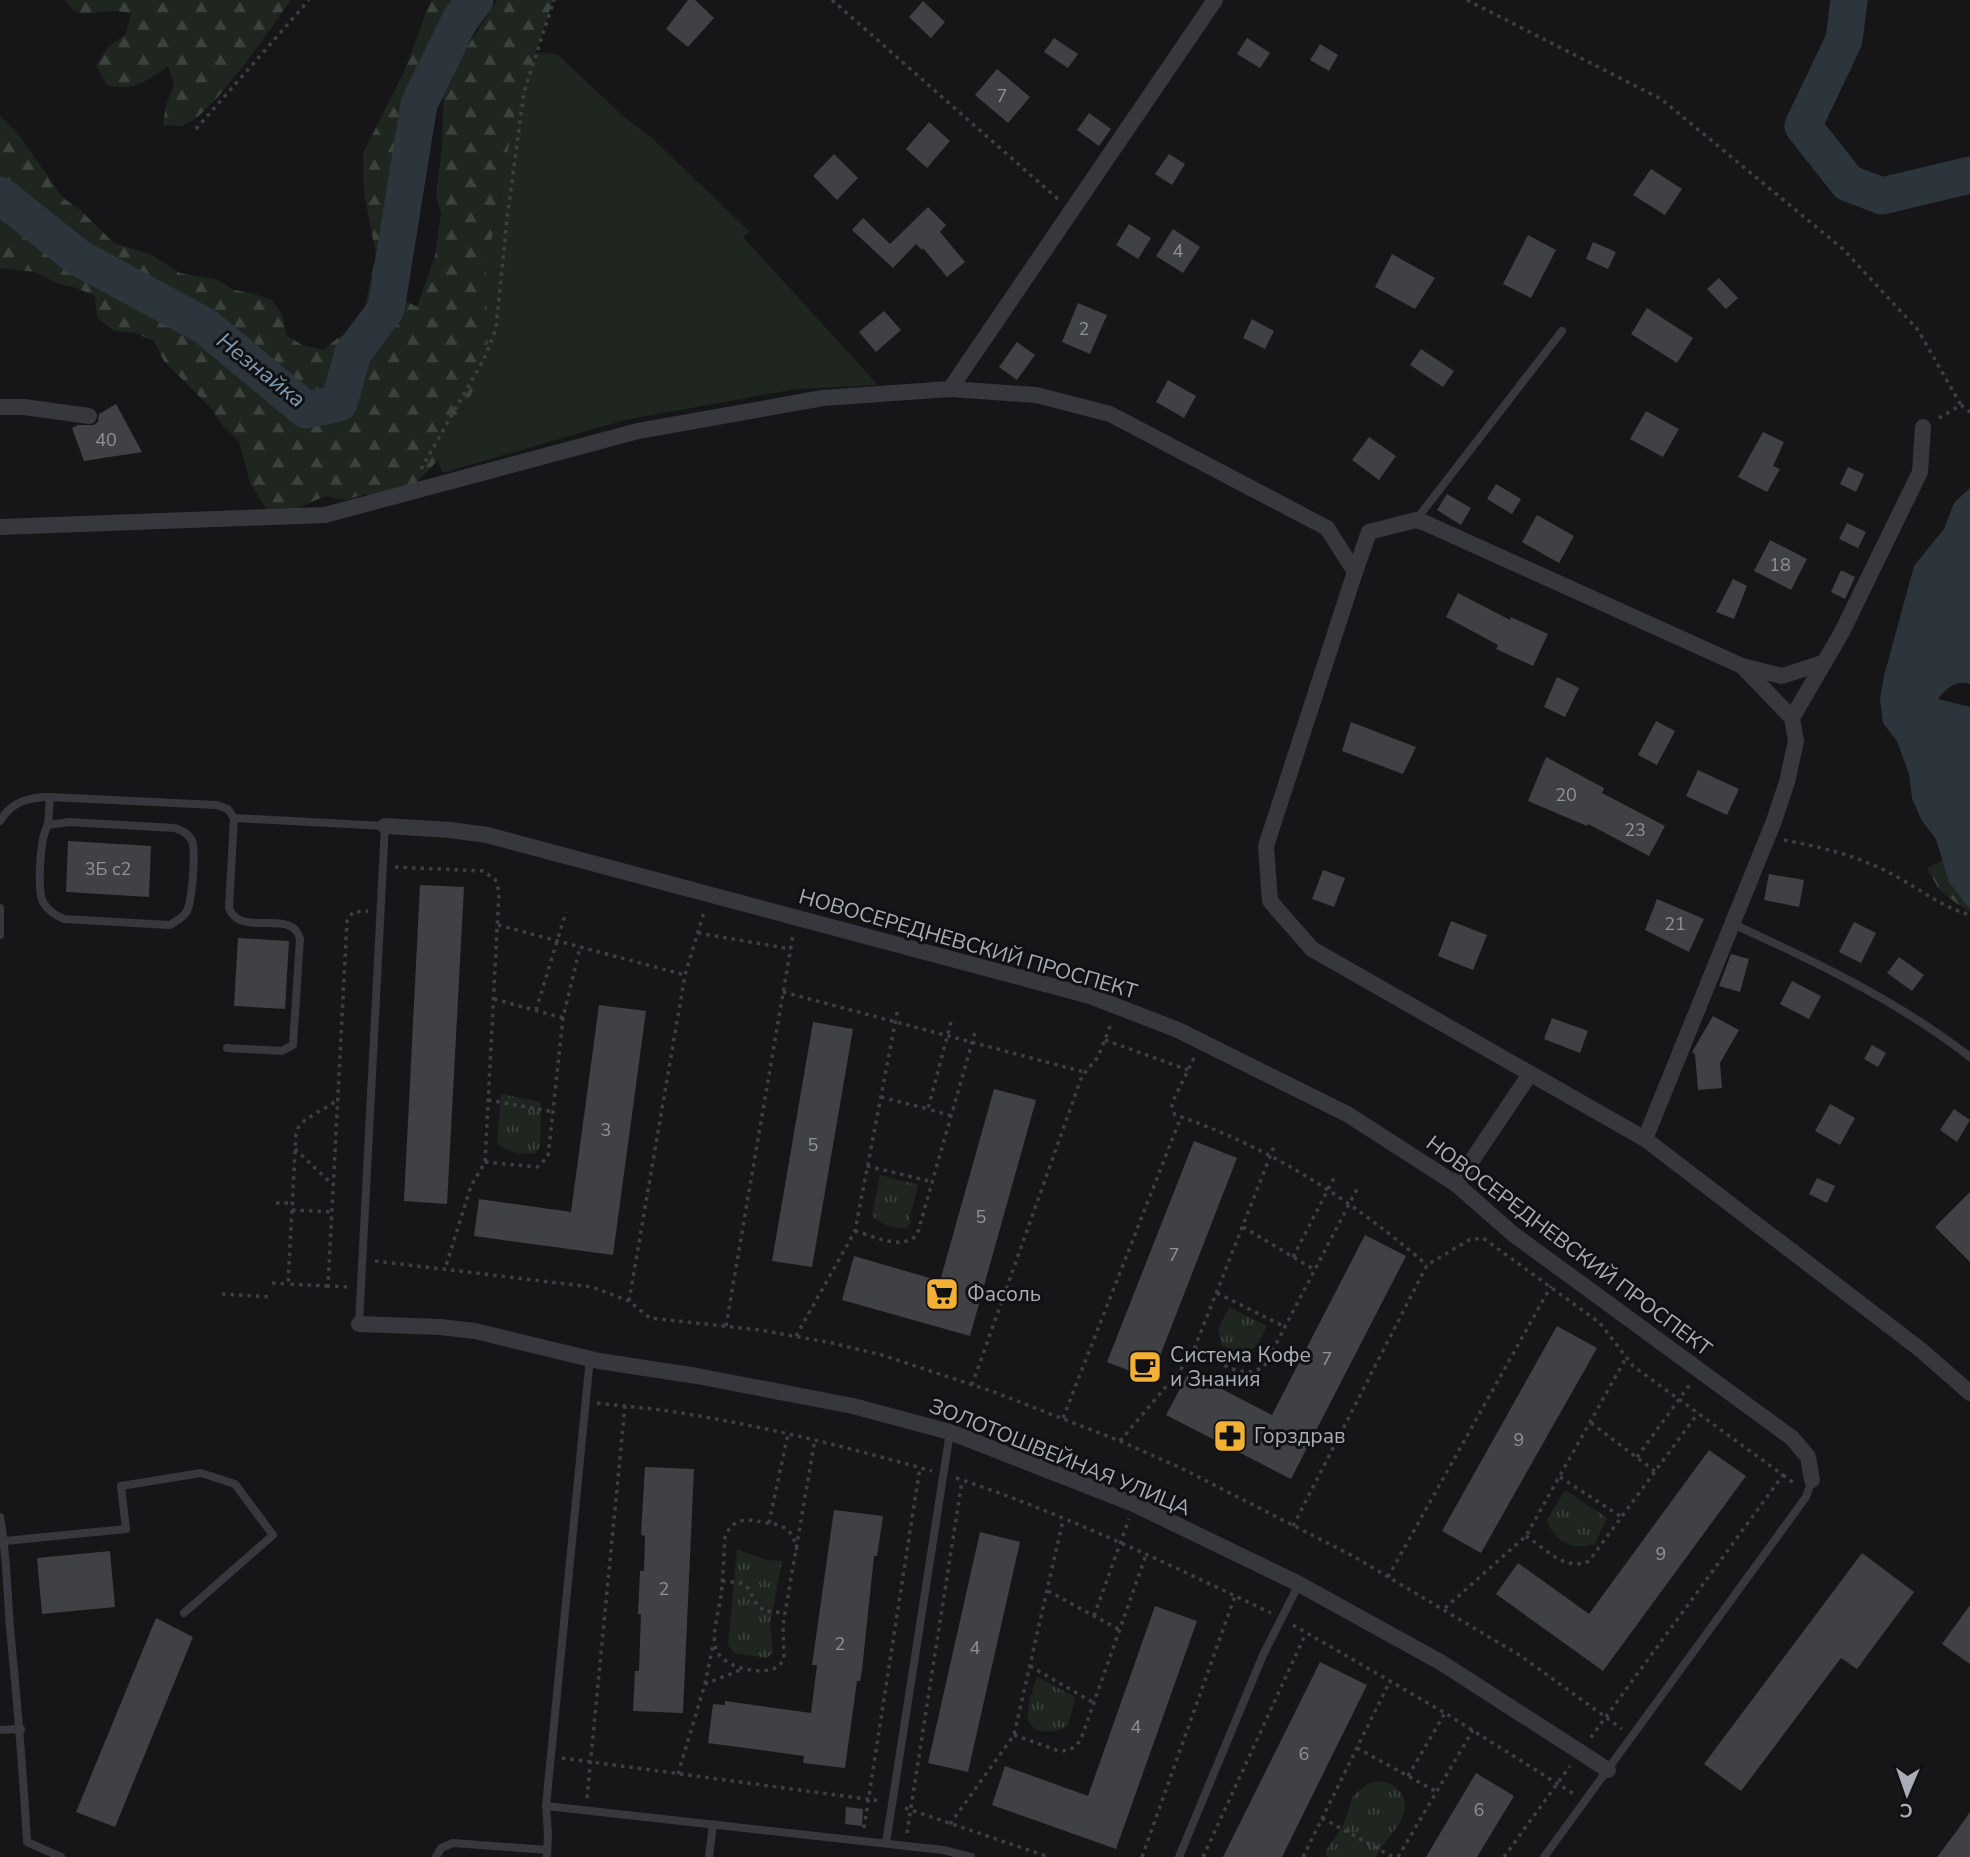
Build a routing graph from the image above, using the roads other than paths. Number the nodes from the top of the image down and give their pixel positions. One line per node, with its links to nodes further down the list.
1 (1215, 0): 3 (street)
2 (1562, 331): 7 (lane)
3 (950, 389): 8 (street); 9 (street)
4 (0, 407): 5 (street)
5 (89, 416)
6 (1923, 427): 10 (street)
7 (1416, 520): 9 (street); 11 (street)
8 (0, 527)
9 (1355, 572): 23 (street)
10 (1822, 663): 11 (street); 12 (street)
11 (1742, 666): 12 (street)
12 (1792, 718): 19 (street)
13 (50, 797): 14 (lane); 15 (lane); 16 (lane)
14 (234, 818): 17 (lane); 21 (lane)
15 (0, 821)
16 (48, 825): 16 (lane)
17 (385, 826): 25 (street, НОВОСЕРЕДНЕВСКИЙ ПРОСПЕКТ); 26 (lane)
18 (0, 908): 20 (lane)
19 (1733, 924): 22 (lane); 24 (street)
20 (0, 935)
21 (227, 1048)
22 (1970, 1058)
23 (1530, 1074): 24 (street); 25 (street)
24 (1645, 1139): 28 (street)
25 (1456, 1184): 30 (street, НОВОСЕРЕДНЕВСКИЙ ПРОСПЕКТ)
26 (359, 1324): 27 (street, ЗОЛОТОШВЕЙНАЯ УЛИЦА)
27 (590, 1358): 29 (street, ЗОЛОТОШВЕЙНАЯ УЛИЦА); 38 (lane)
28 (1970, 1393)
29 (950, 1432): 33 (street, ЗОЛОТОШВЕЙНАЯ УЛИЦА); 40 (lane)
30 (1812, 1480): 37 (lane)
31 (0, 1517): 32 (lane)
32 (5, 1541): 34 (lane); 35 (lane)
33 (1299, 1584): 37 (street, ЗОЛОТОШВЕЙНАЯ УЛИЦА); 46 (lane)
34 (184, 1613)
35 (21, 1729): 36 (lane); 42 (lane)
36 (0, 1730)
37 (1608, 1770): 47 (lane)
38 (546, 1806): 39 (lane); 41 (lane)
39 (713, 1824): 40 (lane); 44 (lane)
40 (886, 1843): 45 (lane)
41 (547, 1854): 43 (lane)
42 (61, 1857)
43 (436, 1857)
44 (709, 1857)
45 (971, 1857)
46 (1179, 1857)
47 (1544, 1857)

